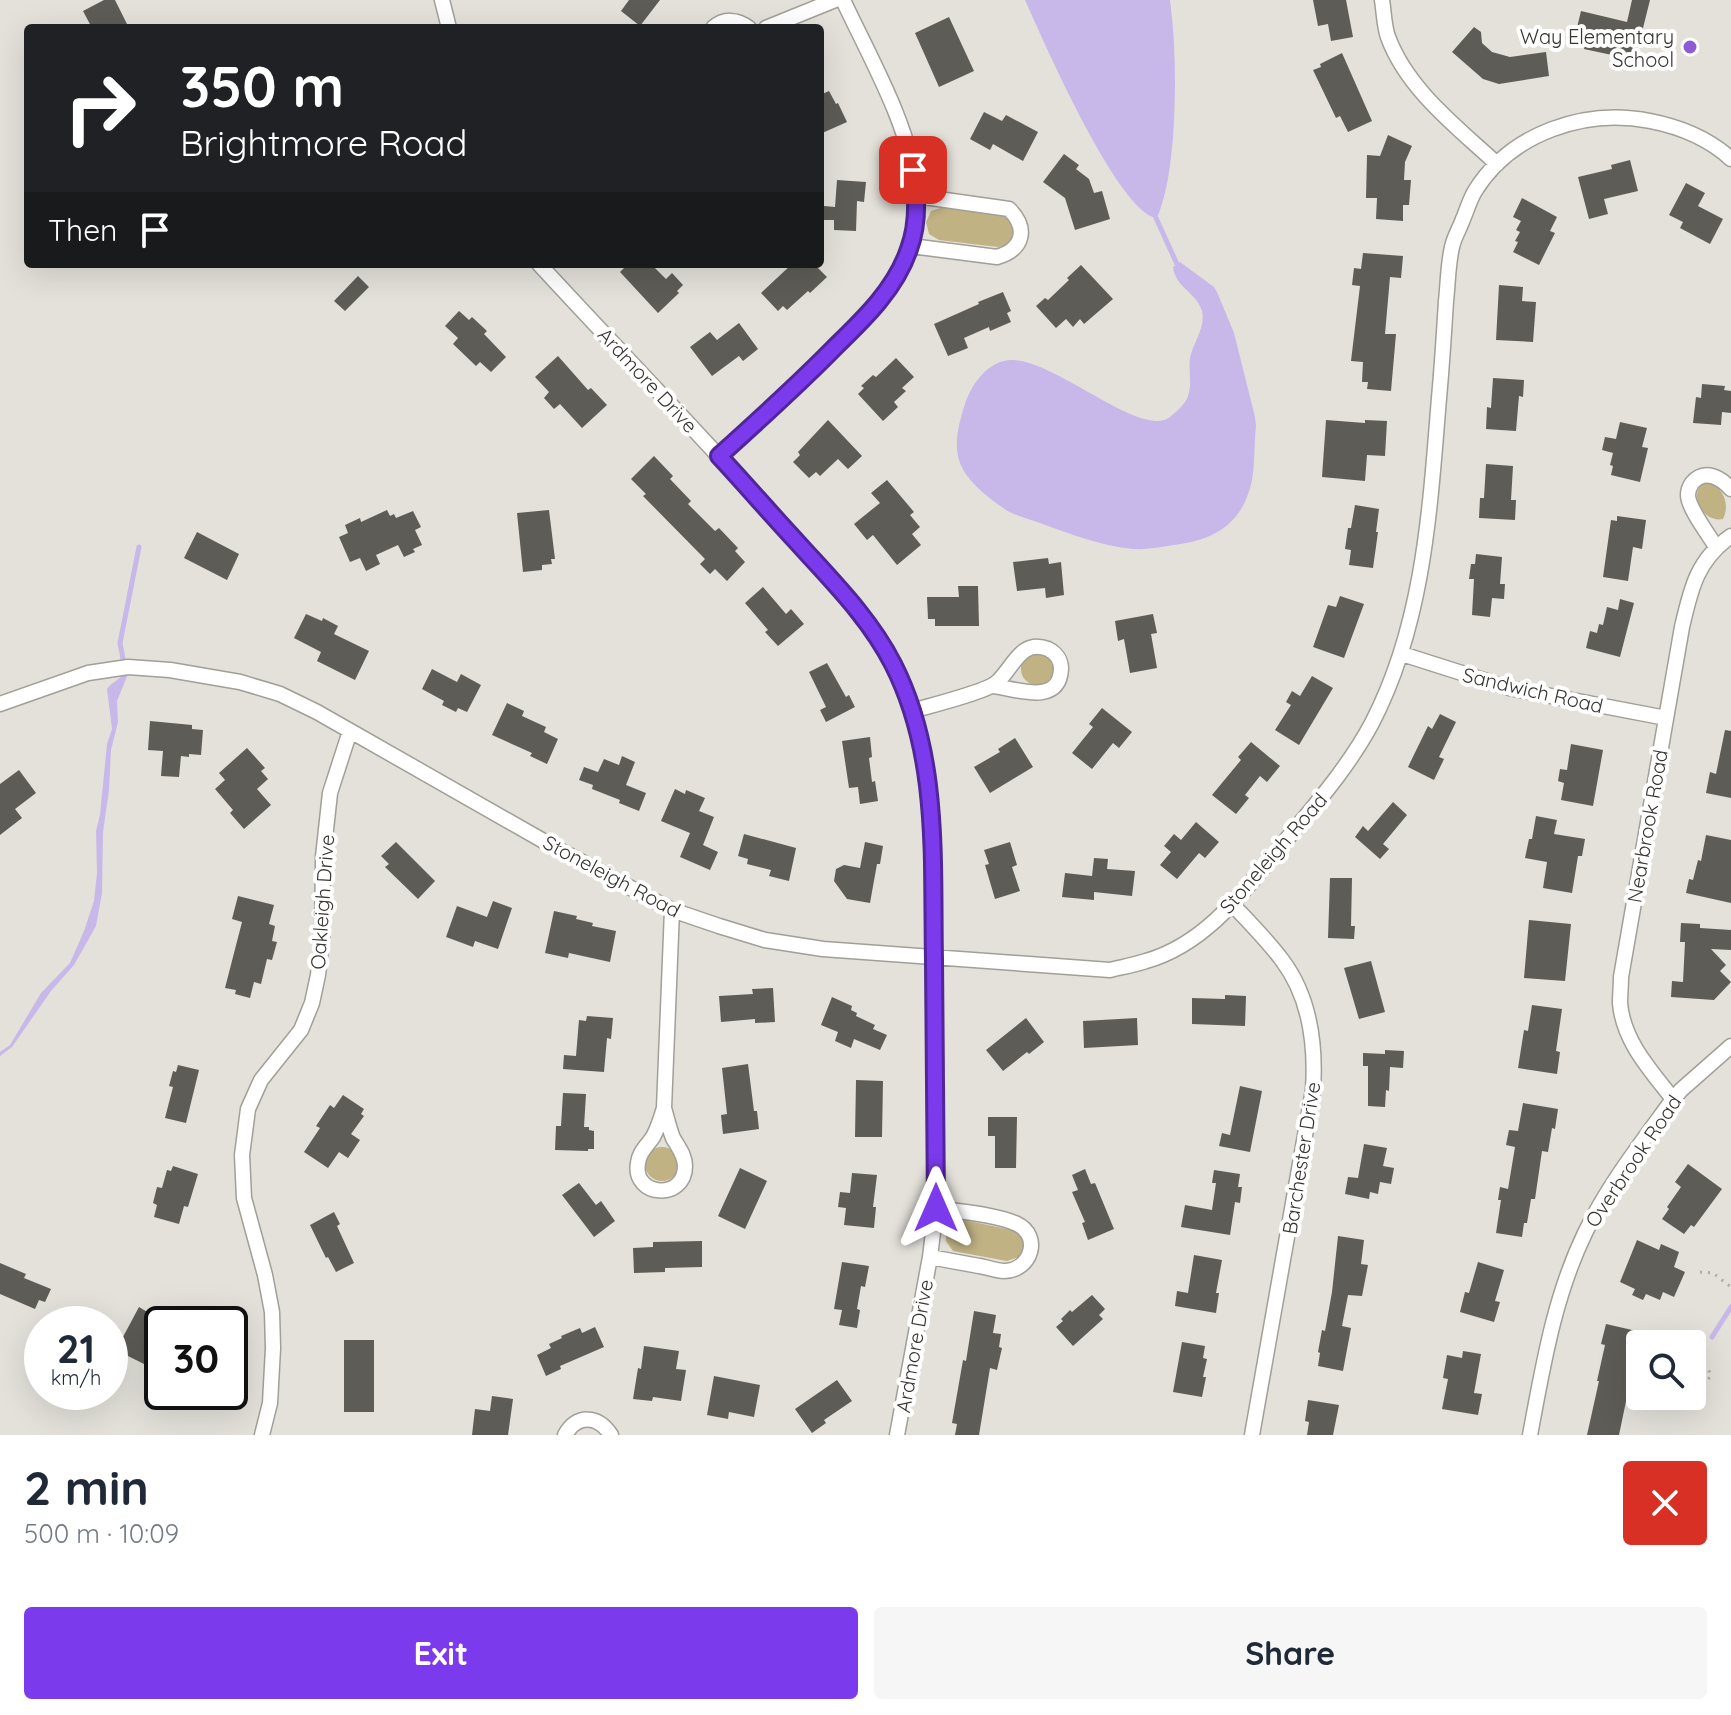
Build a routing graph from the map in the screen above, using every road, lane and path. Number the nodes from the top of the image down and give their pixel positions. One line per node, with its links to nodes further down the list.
1 (442, 0): 5 (street)
2 (835, 0): 8 (street)
3 (843, 0): 11 (street)
4 (1382, 0): 10 (street)
5 (448, 24)
6 (719, 24): 7 (street)
7 (743, 24)
8 (776, 24)
9 (1731, 159): 10 (street, Stoneleigh Road)
10 (1497, 164): 18 (street, Stoneleigh Road)
11 (917, 196): 12 (street); 12 (street)
12 (911, 246): 14 (street)
13 (543, 268): 14 (street, Ardmore Drive)
14 (719, 456): 21 (street, Ardmore Drive)
15 (1731, 489): 17 (street)
16 (1731, 536): 17 (street, Nearbrook Road)
17 (1716, 547): 22 (street, Nearbrook Road)
18 (1402, 654): 22 (street, Sandwich Road); 24 (street, Stoneleigh Road)
19 (993, 686): 19 (street); 21 (street)
20 (0, 704): 23 (street, Stoneleigh Road)
21 (912, 711): 26 (street, Ardmore Drive)
22 (1666, 718): 28 (street, Nearbrook Road)
23 (350, 731): 25 (street, Stoneleigh Road); 36 (street, Oakleigh Drive)
24 (1232, 904): 26 (street, Stoneleigh Road); 40 (street, Barchester Drive)
25 (672, 910): 26 (street, Stoneleigh Road); 29 (street)
26 (934, 957): 30 (street, Ardmore Drive)
27 (1731, 1046): 28 (street, Overbrook Road)
28 (1673, 1099): 41 (street, Overbrook Road)
29 (664, 1108): 29 (street)
30 (936, 1208): 31 (street, Ardmore Drive); 31 (street, Ardmore Drive)
31 (930, 1257): 39 (street, Ardmore Drive)
32 (1700, 1272): 33 (path)
33 (1729, 1286)
34 (1707, 1366): 35 (path)
35 (1706, 1382)
36 (262, 1435)
37 (565, 1435): 38 (street)
38 (611, 1435)
39 (897, 1435)
40 (1252, 1435)
41 (1530, 1435)

